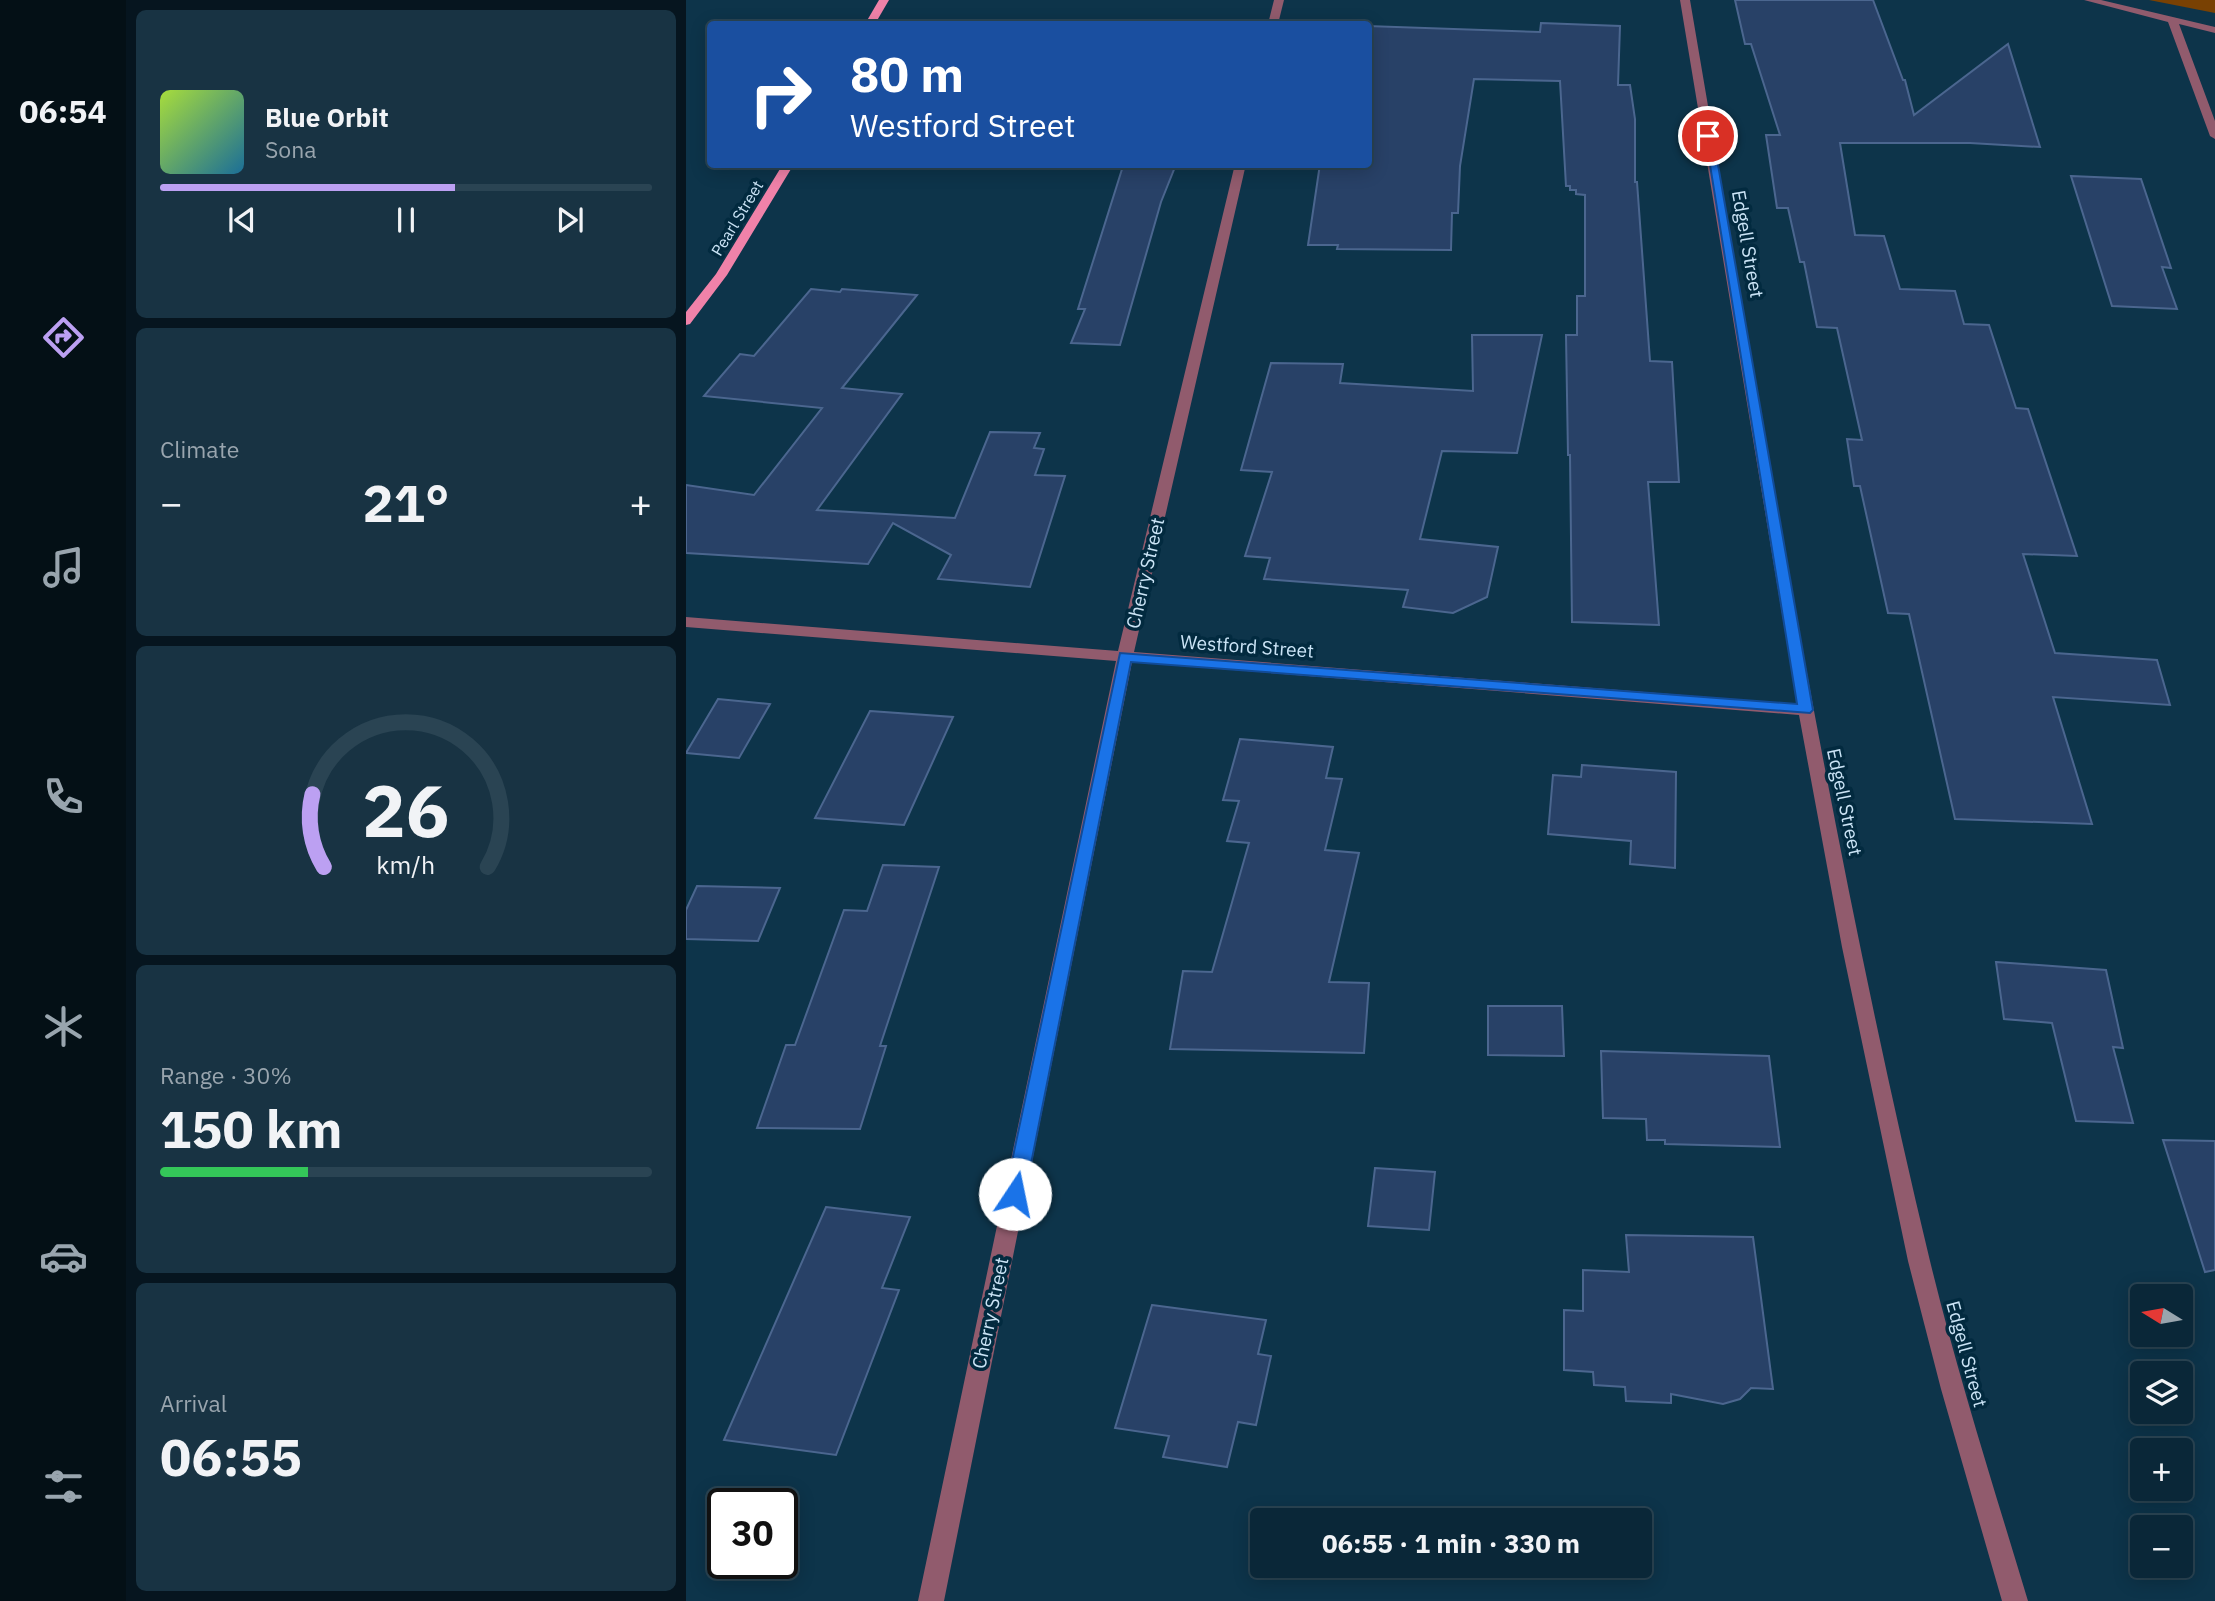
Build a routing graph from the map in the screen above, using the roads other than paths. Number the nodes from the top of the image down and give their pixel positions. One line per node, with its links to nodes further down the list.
1 (884, 0): 5 (main road)
2 (1279, 0): 6 (street)
3 (1685, 0): 15 (street, Edgell Street)
4 (2089, 0): 7 (street)
5 (872, 21)
6 (1274, 21)
7 (2173, 21): 8 (street); 9 (street)
8 (2215, 30)
9 (2215, 136)
10 (787, 168): 12 (main road, Pearl Street)
11 (1240, 168): 14 (street, Cherry Street)
12 (686, 321)
13 (686, 622): 14 (street, Westford Street)
14 (1125, 657): 15 (street, Westford Street); 16 (street, Cherry Street)
15 (1805, 710): 17 (street, Edgell Street)
16 (931, 1601)
17 (2015, 1601)

